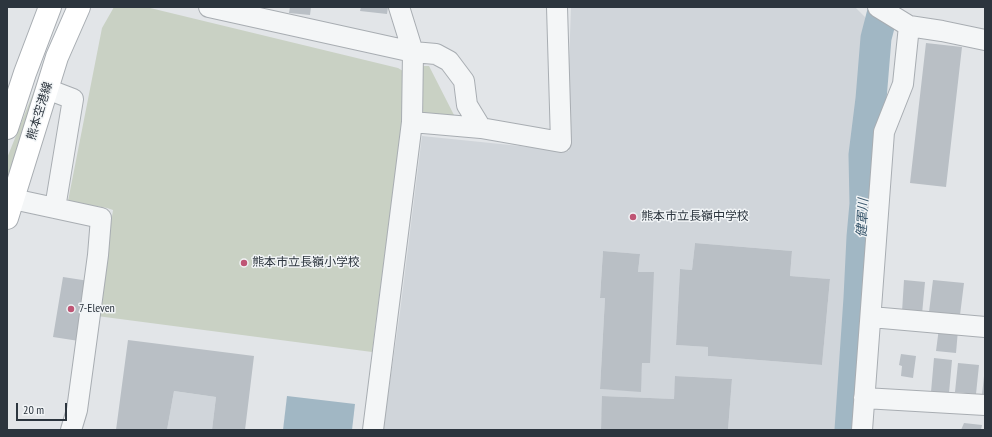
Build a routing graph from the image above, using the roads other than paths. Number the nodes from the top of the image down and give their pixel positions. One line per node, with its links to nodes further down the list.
1 (50, 7): 12 (main road)
2 (79, 7): 10 (main road, 熊本空港線)
3 (210, 7): 9 (street)
4 (399, 7): 9 (street)
5 (557, 7): 13 (street)
6 (878, 7): 7 (street)
7 (908, 26): 8 (street); 16 (street)
8 (985, 40)
9 (413, 52): 11 (street); 13 (street)
10 (47, 89): 14 (main road, 熊本空港線); 15 (street)
11 (412, 122): 13 (street); 21 (street)
12 (7, 128)
13 (481, 128)
14 (10, 208): 15 (street)
15 (56, 208): 20 (street)
16 (870, 317): 17 (street); 18 (street)
17 (985, 327)
18 (864, 398): 19 (street); 22 (street)
19 (985, 405)
20 (72, 430)
21 (372, 430)
22 (862, 430)

